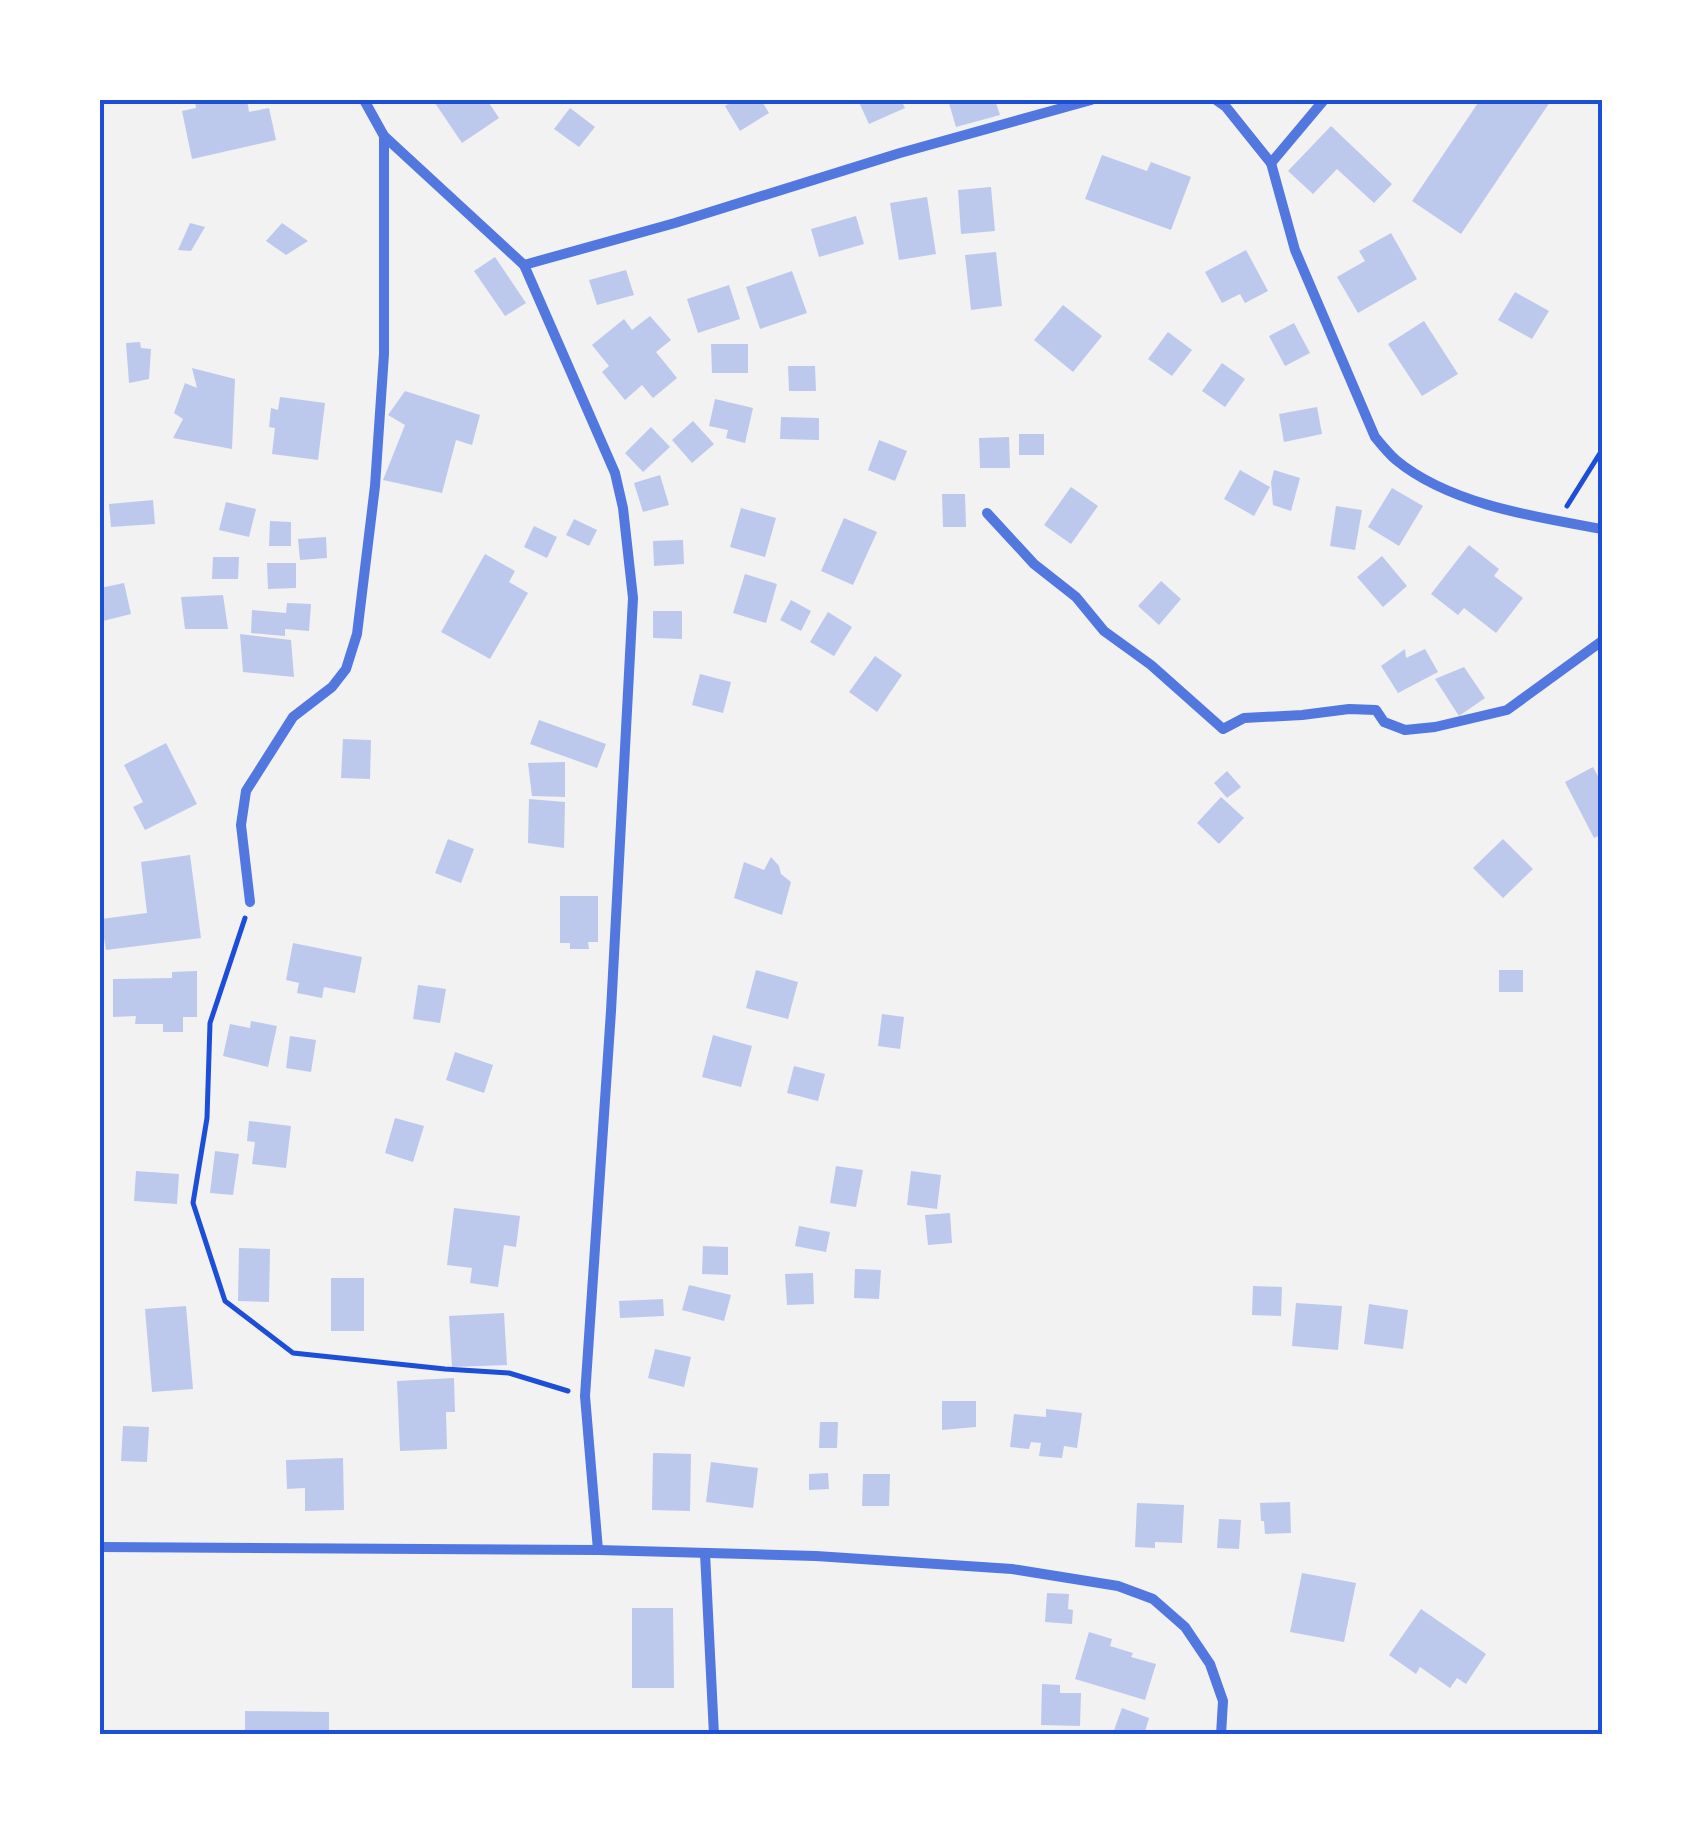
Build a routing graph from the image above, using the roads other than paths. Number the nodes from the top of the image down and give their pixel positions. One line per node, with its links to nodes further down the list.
1 (364, 100): 5 (street)
2 (1090, 100): 7 (street)
3 (1216, 100): 6 (street)
4 (1324, 100): 6 (street)
5 (384, 136): 7 (street); 11 (street)
6 (1271, 163): 9 (street)
7 (524, 265): 13 (street)
8 (987, 513): 10 (street)
9 (1602, 529)
10 (1602, 641)
11 (250, 902)
12 (100, 1547): 13 (street)
13 (598, 1550): 14 (street)
14 (705, 1553): 15 (street); 16 (street)
15 (714, 1735)
16 (1222, 1735)

